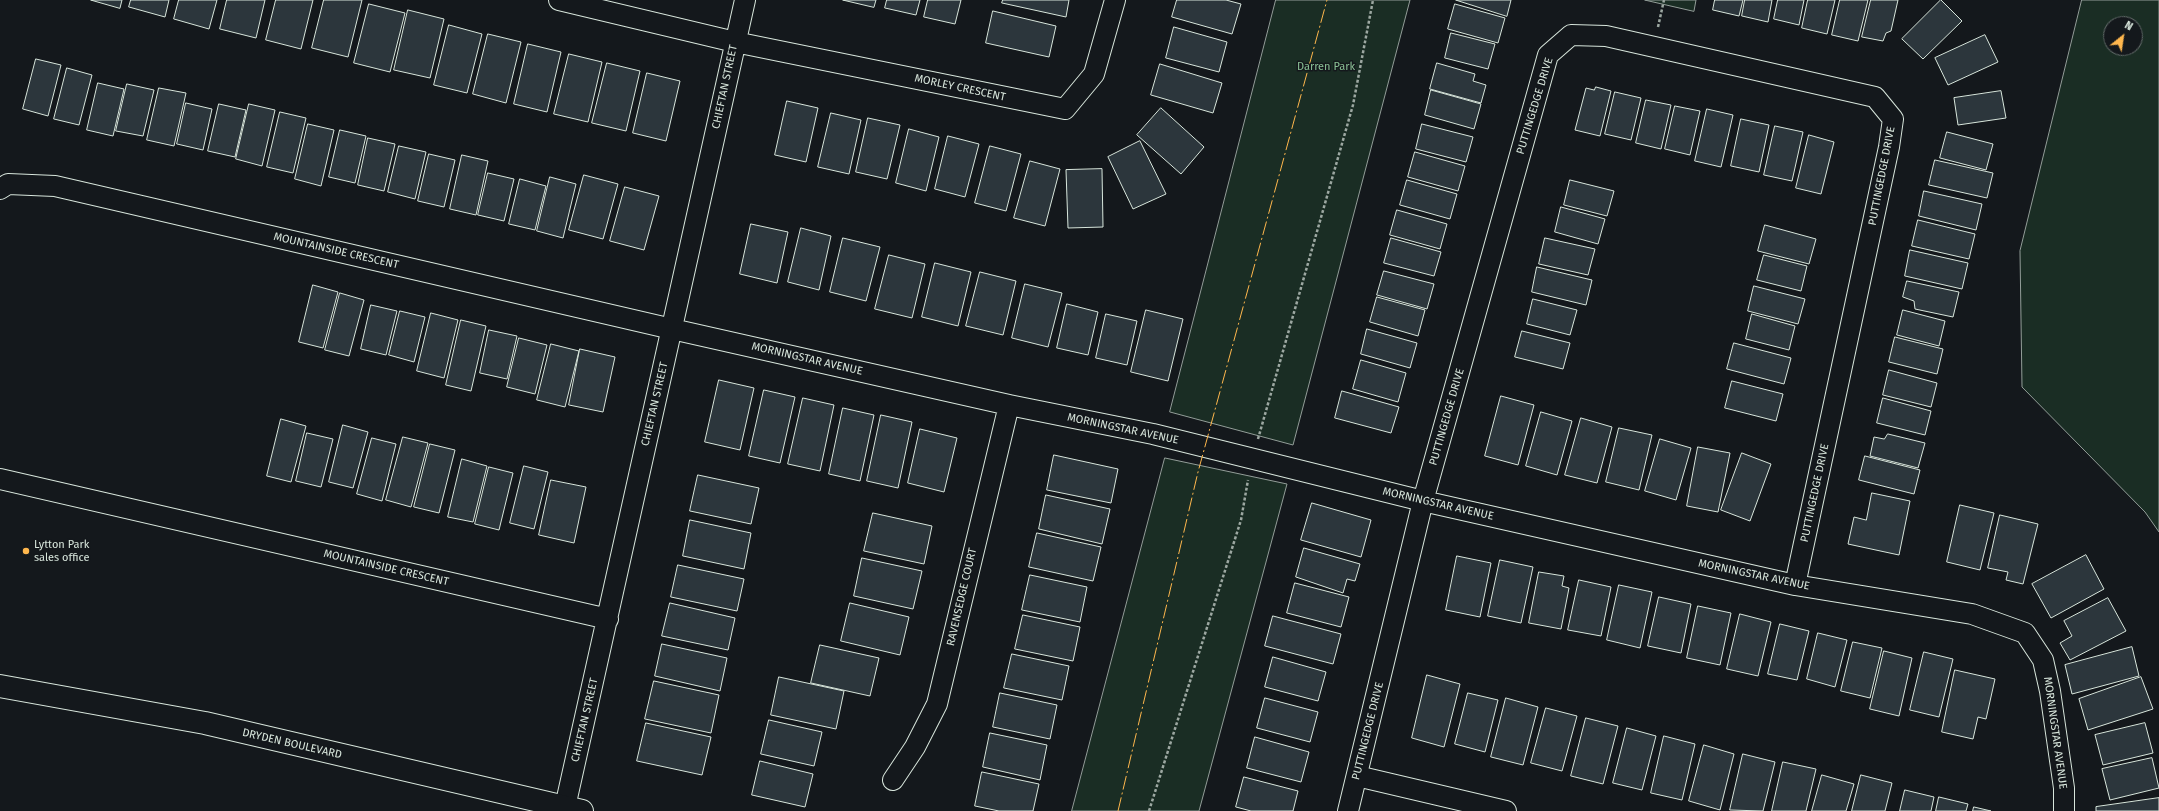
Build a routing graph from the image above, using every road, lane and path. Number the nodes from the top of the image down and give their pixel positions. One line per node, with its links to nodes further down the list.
1 (559, 0): 6 (street)
2 (745, 0): 6 (street, CHIEFTAN STREET)
3 (1115, 0): 6 (street, MORLEY CRESCENT)
4 (1373, 0): 11 (path)
5 (1664, 0): 7 (path)
6 (735, 42): 9 (street, CHIEFTAN STREET)
7 (1654, 46): 13 (street, PUTTINGEDGE DRIVE); 14 (street, PUTTINGEDGE DRIVE)
8 (0, 189): 9 (street, MOUNTAINSIDE CRESCENT)
9 (672, 329): 10 (street, MORNINGSTAR AVENUE); 15 (street, CHIEFTAN STREET)
10 (1008, 405): 11 (street, MORNINGSTAR AVENUE); 18 (street, RAVENSEDGE COURT)
11 (1252, 459): 13 (street, MORNINGSTAR AVENUE); 20 (path)
12 (0, 479): 15 (street, MOUNTAINSIDE CRESCENT)
13 (1423, 501): 14 (street, MORNINGSTAR AVENUE); 17 (street, PUTTINGEDGE DRIVE)
14 (1795, 585): 23 (street, MORNINGSTAR AVENUE)
15 (608, 619): 19 (street, CHIEFTAN STREET)
16 (0, 686): 19 (street, DRYDEN BOULEVARD)
17 (1358, 776): 21 (street, PUTTINGEDGE DRIVE); 22 (street)
18 (893, 780)
19 (574, 809)
20 (1149, 811)
21 (1348, 811)
22 (1506, 811)
23 (2064, 811)

